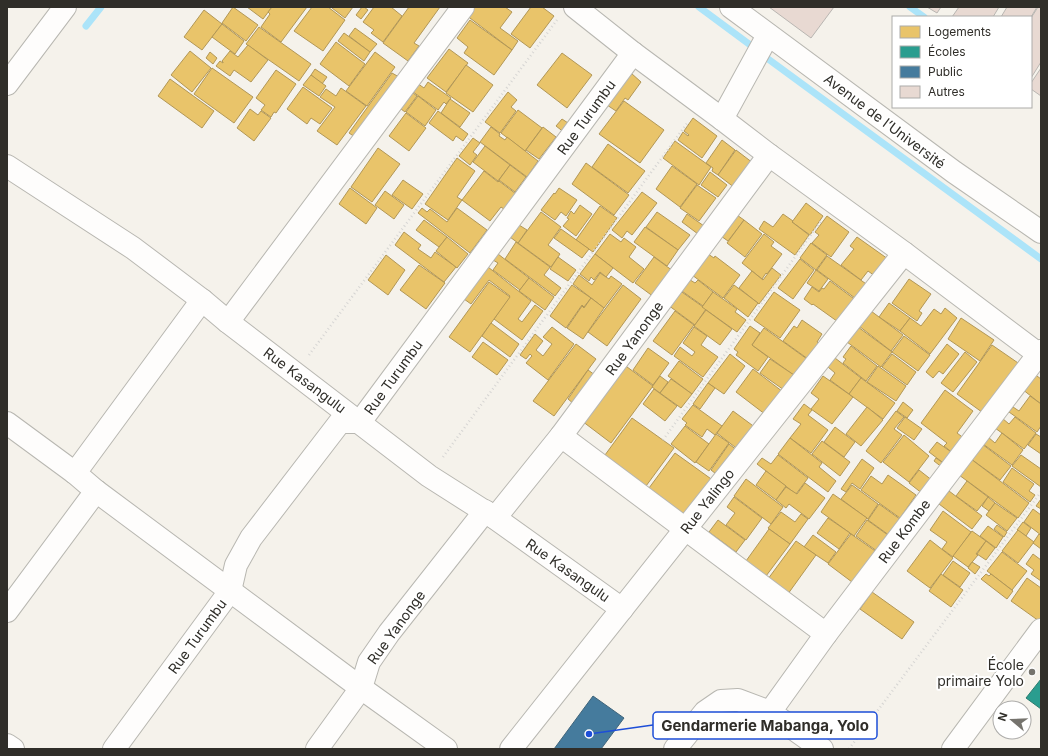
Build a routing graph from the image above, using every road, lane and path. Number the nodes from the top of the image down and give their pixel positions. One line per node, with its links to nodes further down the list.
1 (65, 7): 8 (street)
2 (463, 7): 17 (street)
3 (575, 7): 7 (street)
4 (731, 7): 6 (street, Avenue de l’Université)
5 (558, 20): 19 (path)
6 (768, 35): 10 (street); 14 (street, Avenue de l’Université)
7 (633, 53): 9 (street); 20 (street, Rue Turumbu)
8 (7, 84)
9 (701, 104): 10 (street); 25 (path)
10 (722, 119): 11 (street)
11 (769, 155): 13 (street); 22 (street, Rue Yanonge)
12 (7, 166): 16 (street, Rue Kasangulu)
13 (834, 202): 15 (street); 23 (path)
14 (1041, 232)
15 (904, 253): 18 (street); 29 (street, Rue Yalingo)
16 (202, 300): 17 (street, Rue Kasangulu); 24 (street)
17 (228, 322): 19 (street, Rue Kasangulu)
18 (1040, 354): 34 (street, Rue Kombe)
19 (295, 373): 20 (street, Rue Kasangulu)
20 (360, 422): 25 (street, Rue Kasangulu); 30 (street, Rue Turumbu)
21 (7, 424): 24 (street)
22 (562, 436): 28 (street, Rue Yanonge); 29 (street)
23 (663, 440)
24 (75, 473): 26 (street)
25 (430, 476): 28 (street, Rue Kasangulu)
26 (96, 491): 30 (street); 32 (street)
27 (1041, 492): 45 (path)
28 (490, 515): 31 (street, Rue Kasangulu); 35 (street, Rue Yanonge)
29 (686, 528): 31 (street, Rue Yalingo); 34 (street)
30 (230, 591): 35 (street); 39 (street, Rue Turumbu)
31 (622, 608): 42 (street, Rue Yalingo)
32 (7, 611)
33 (1041, 630): 46 (street)
34 (826, 634): 36 (street, Rue Kombe)
35 (361, 688): 40 (street, Rue Yanonge); 41 (street)
36 (770, 712): 43 (street); 44 (street)
37 (7, 745): 38 (street)
38 (13, 749)
39 (114, 749)
40 (317, 749)
41 (446, 749)
42 (511, 749)
43 (675, 749)
44 (822, 749)
45 (849, 749)
46 (953, 749)

